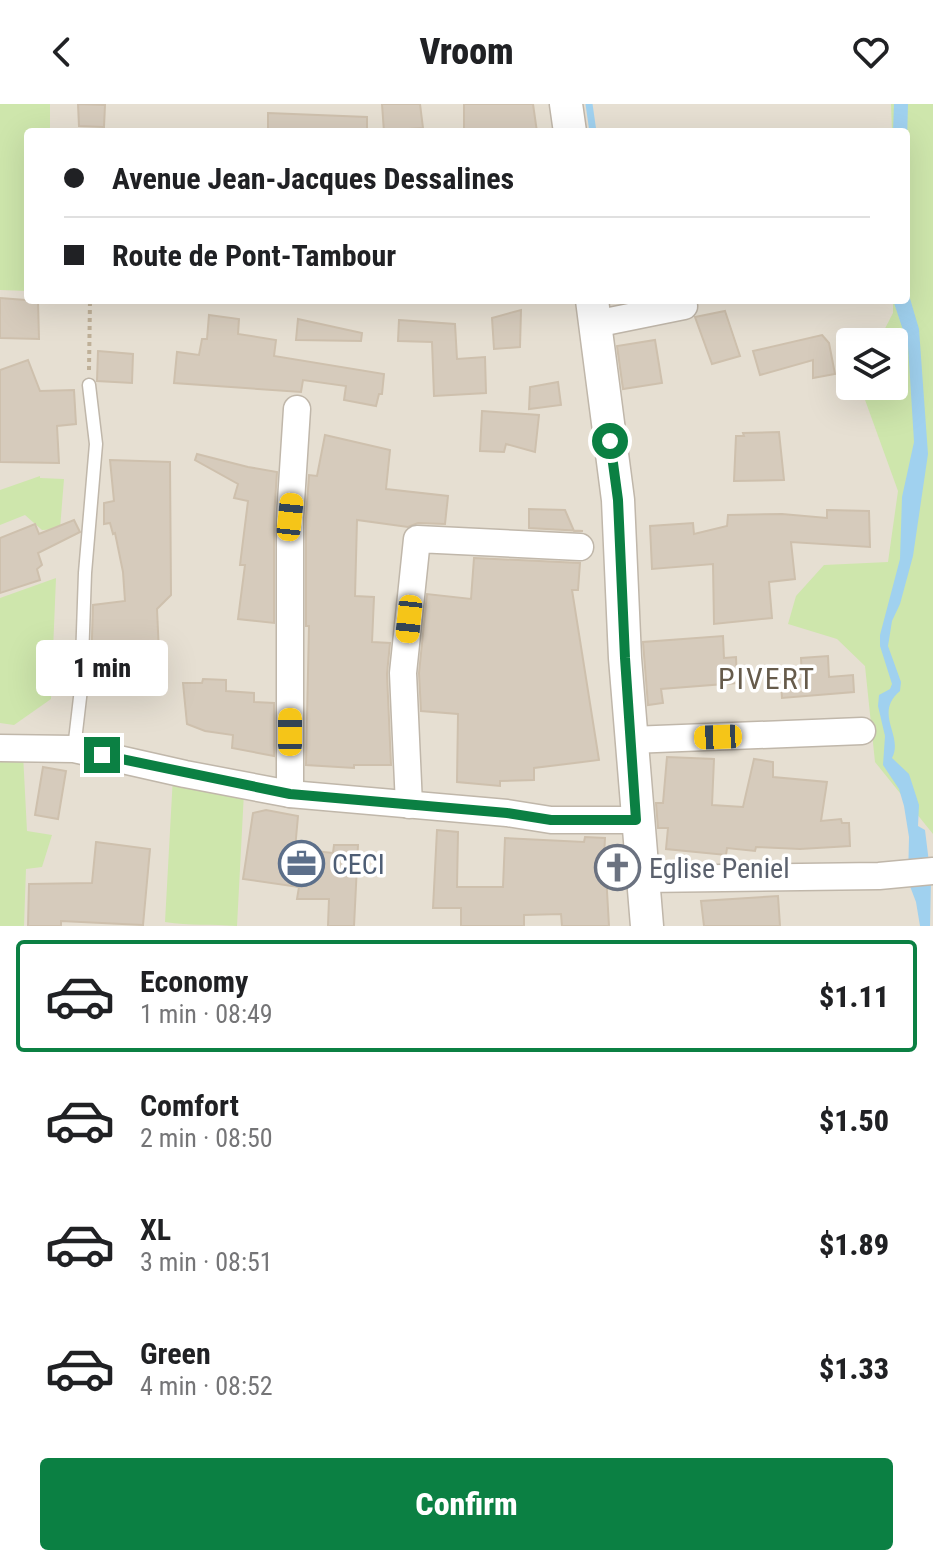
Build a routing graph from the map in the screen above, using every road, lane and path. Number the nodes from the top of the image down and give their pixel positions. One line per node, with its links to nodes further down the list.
1 (566, 104): 2 (street)
2 (569, 128)
3 (90, 304): 6 (path)
4 (684, 306): 5 (street)
5 (593, 312): 10 (street)
6 (89, 385): 12 (lane)
7 (297, 409): 13 (street)
8 (580, 547): 14 (street)
9 (862, 731): 10 (street)
10 (631, 740): 15 (street)
11 (0, 748): 12 (street)
12 (74, 749): 13 (street)
13 (290, 794): 14 (street)
14 (409, 805): 15 (street)
15 (636, 820): 17 (street)
16 (933, 871): 17 (street)
17 (642, 879): 18 (street)
18 (647, 926)

